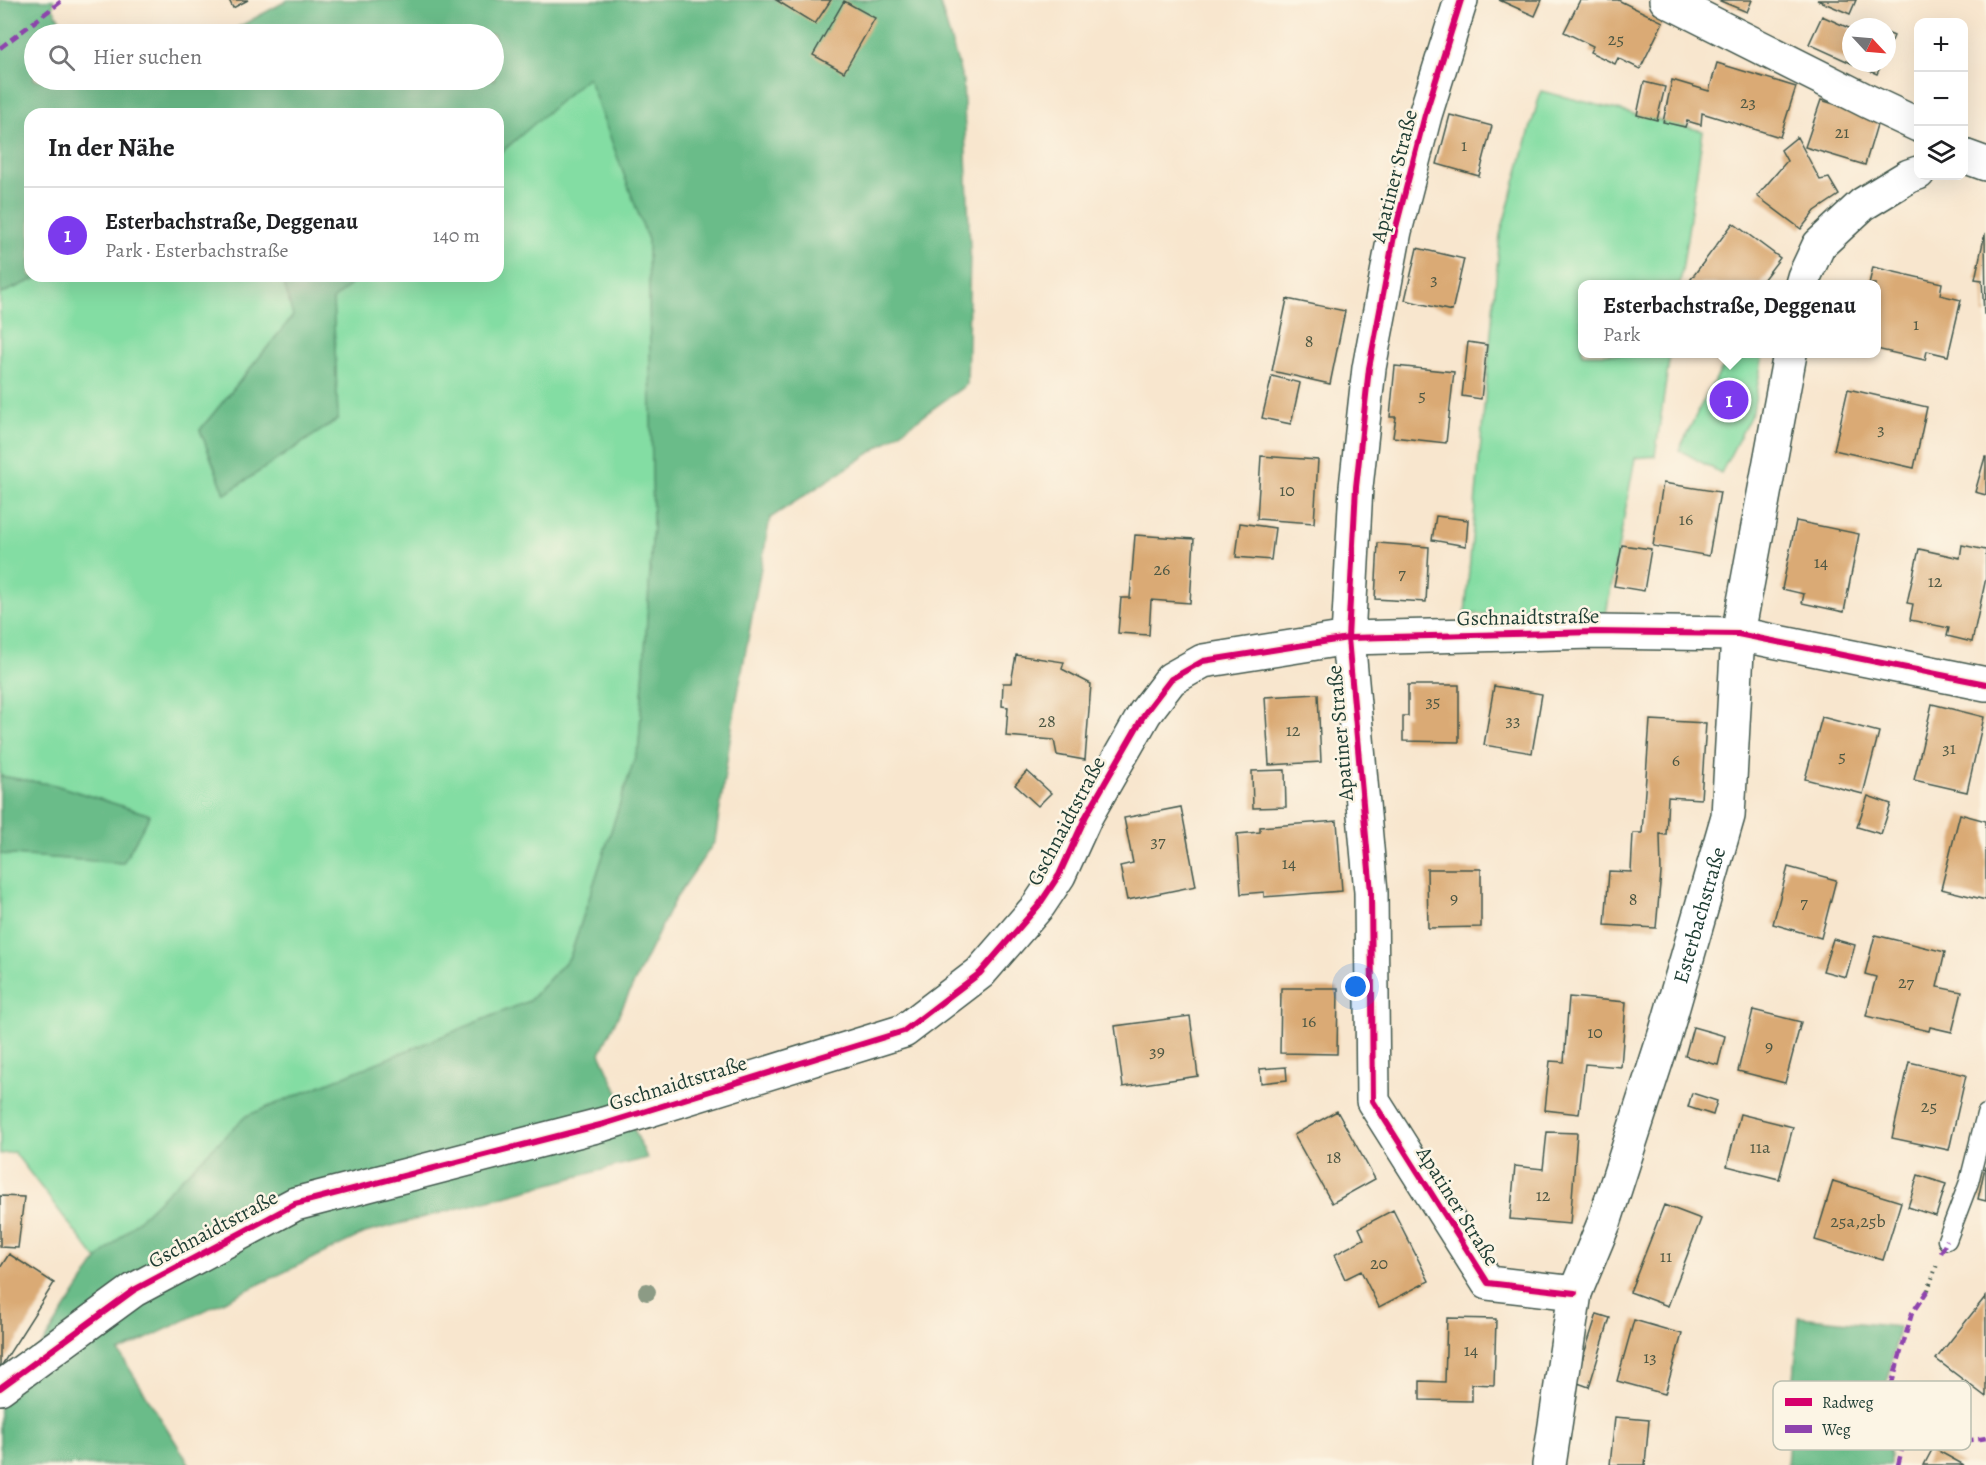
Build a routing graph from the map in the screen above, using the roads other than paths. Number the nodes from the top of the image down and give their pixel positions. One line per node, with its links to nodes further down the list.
1 (1461, 0): 10 (street, Apatiner Straße)
2 (1666, 0): 3 (street)
3 (1914, 123)
4 (1968, 157): 5 (street)
5 (1986, 164)
6 (1914, 174): 7 (street)
7 (1803, 280)
8 (1789, 358): 9 (street, Esterbachstraße)
9 (1738, 634): 10 (street, Gschnaidtstraße); 11 (street, Gschnaidtstraße); 14 (street, Esterbachstraße)
10 (1348, 638): 14 (street, Apatiner Straße); 15 (street, Gschnaidtstraße)
11 (1986, 684)
12 (1986, 1114): 13 (lane)
13 (1944, 1247)
14 (1575, 1293): 16 (street, Esterbachstraße)
15 (0, 1388)
16 (1549, 1465)

